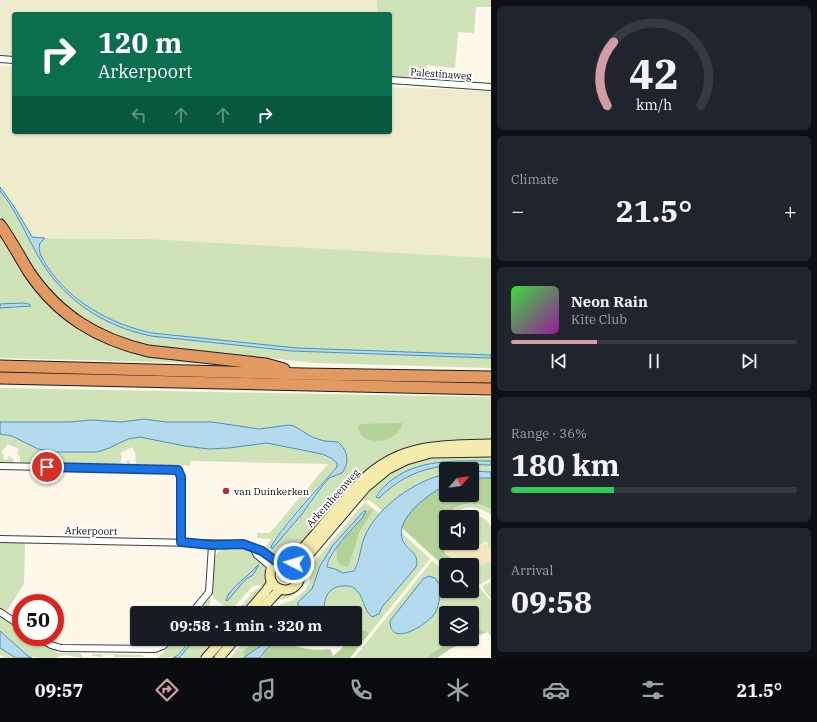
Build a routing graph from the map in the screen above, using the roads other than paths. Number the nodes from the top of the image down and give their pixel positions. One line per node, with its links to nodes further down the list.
1 (0, 59): 2 (street)
2 (12, 60)
3 (392, 80): 4 (street, Palestinaweg)
4 (491, 87)
5 (0, 225): 7 (highway)
6 (0, 366): 7 (highway)
7 (304, 374): 8 (highway)
8 (491, 377)
9 (0, 378): 10 (highway)
10 (491, 389)
11 (491, 444): 17 (main road, Arkemheenweg)
12 (491, 452): 19 (main road, Arkemheenweg)
13 (0, 466): 15 (street)
14 (0, 539): 15 (street, Arkerpoort)
15 (181, 542): 16 (street, Arkerpoort)
16 (212, 545): 18 (street, Arkerpoort); 22 (street)
17 (290, 561): 18 (main road); 19 (main road)
18 (275, 565): 20 (main road)
19 (298, 567): 21 (main road)
20 (272, 582): 21 (main road); 23 (main road)
21 (280, 588): 24 (main road)
22 (198, 606)
23 (253, 606)
24 (264, 606)
25 (0, 612): 26 (street)
26 (12, 620)
27 (54, 646): 28 (street)
28 (163, 646)
29 (217, 646): 31 (main road)
30 (229, 646): 32 (main road)
31 (206, 658)
32 (219, 658)

